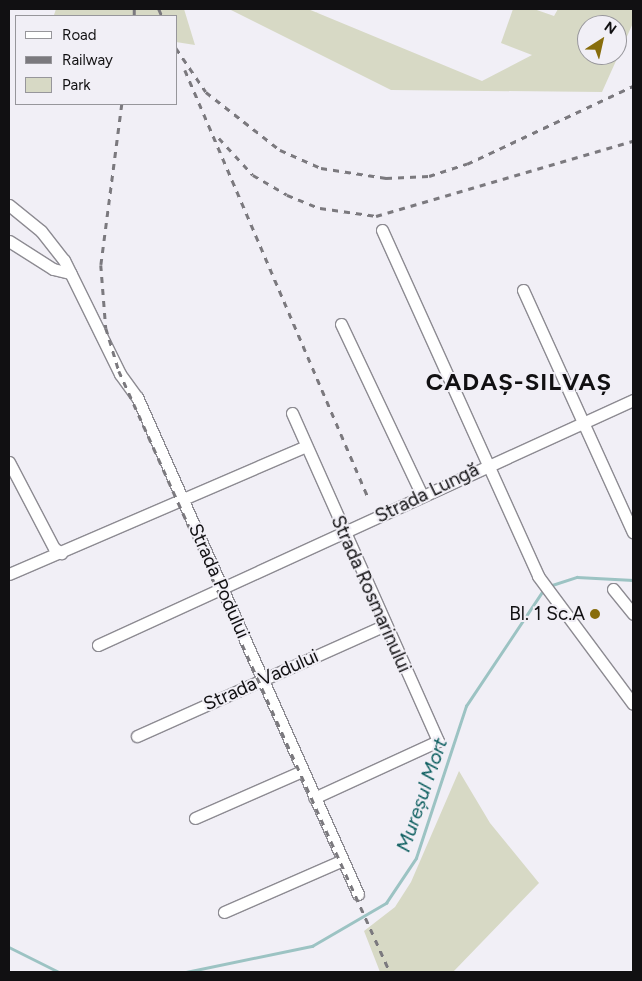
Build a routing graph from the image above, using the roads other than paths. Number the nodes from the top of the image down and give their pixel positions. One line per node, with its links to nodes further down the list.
1 (9, 205): 4 (street, Strada Podului)
2 (382, 230): 12 (street)
3 (9, 241): 4 (street)
4 (71, 273): 14 (street, Strada Podului)
5 (522, 290): 9 (street)
6 (341, 324): 13 (street)
7 (633, 400): 9 (street, Strada Lungă)
8 (292, 413): 10 (street, Strada Rosmarinului)
9 (583, 422): 12 (street, Strada Lungă); 15 (street)
10 (306, 446): 14 (street); 16 (street, Strada Rosmarinului)
11 (9, 462): 17 (street)
12 (487, 463): 13 (street, Strada Lungă); 25 (street)
13 (422, 494): 16 (street, Strada Lungă)
14 (182, 498): 17 (street); 19 (street, Strada Podului)
15 (633, 532)
16 (344, 534): 19 (street, Strada Lungă); 22 (street, Strada Rosmarinului)
17 (61, 552): 18 (street)
18 (9, 574)
19 (222, 588): 23 (street, Strada Lungă); 24 (street, Strada Podului)
20 (613, 589): 21 (street)
21 (633, 614)
22 (385, 625): 24 (street, Strada Vadului); 28 (street, Strada Rosmarinului)
23 (98, 645)
24 (262, 679): 26 (street, Strada Vadului); 27 (street, Strada Podului)
25 (633, 704)
26 (137, 736)
27 (302, 771): 28 (street, Strada Podului); 29 (street)
28 (314, 798): 30 (street, Strada Podului)
29 (195, 818)
30 (341, 861): 31 (street, Strada Podului); 32 (street)
31 (358, 894)
32 (224, 912)

